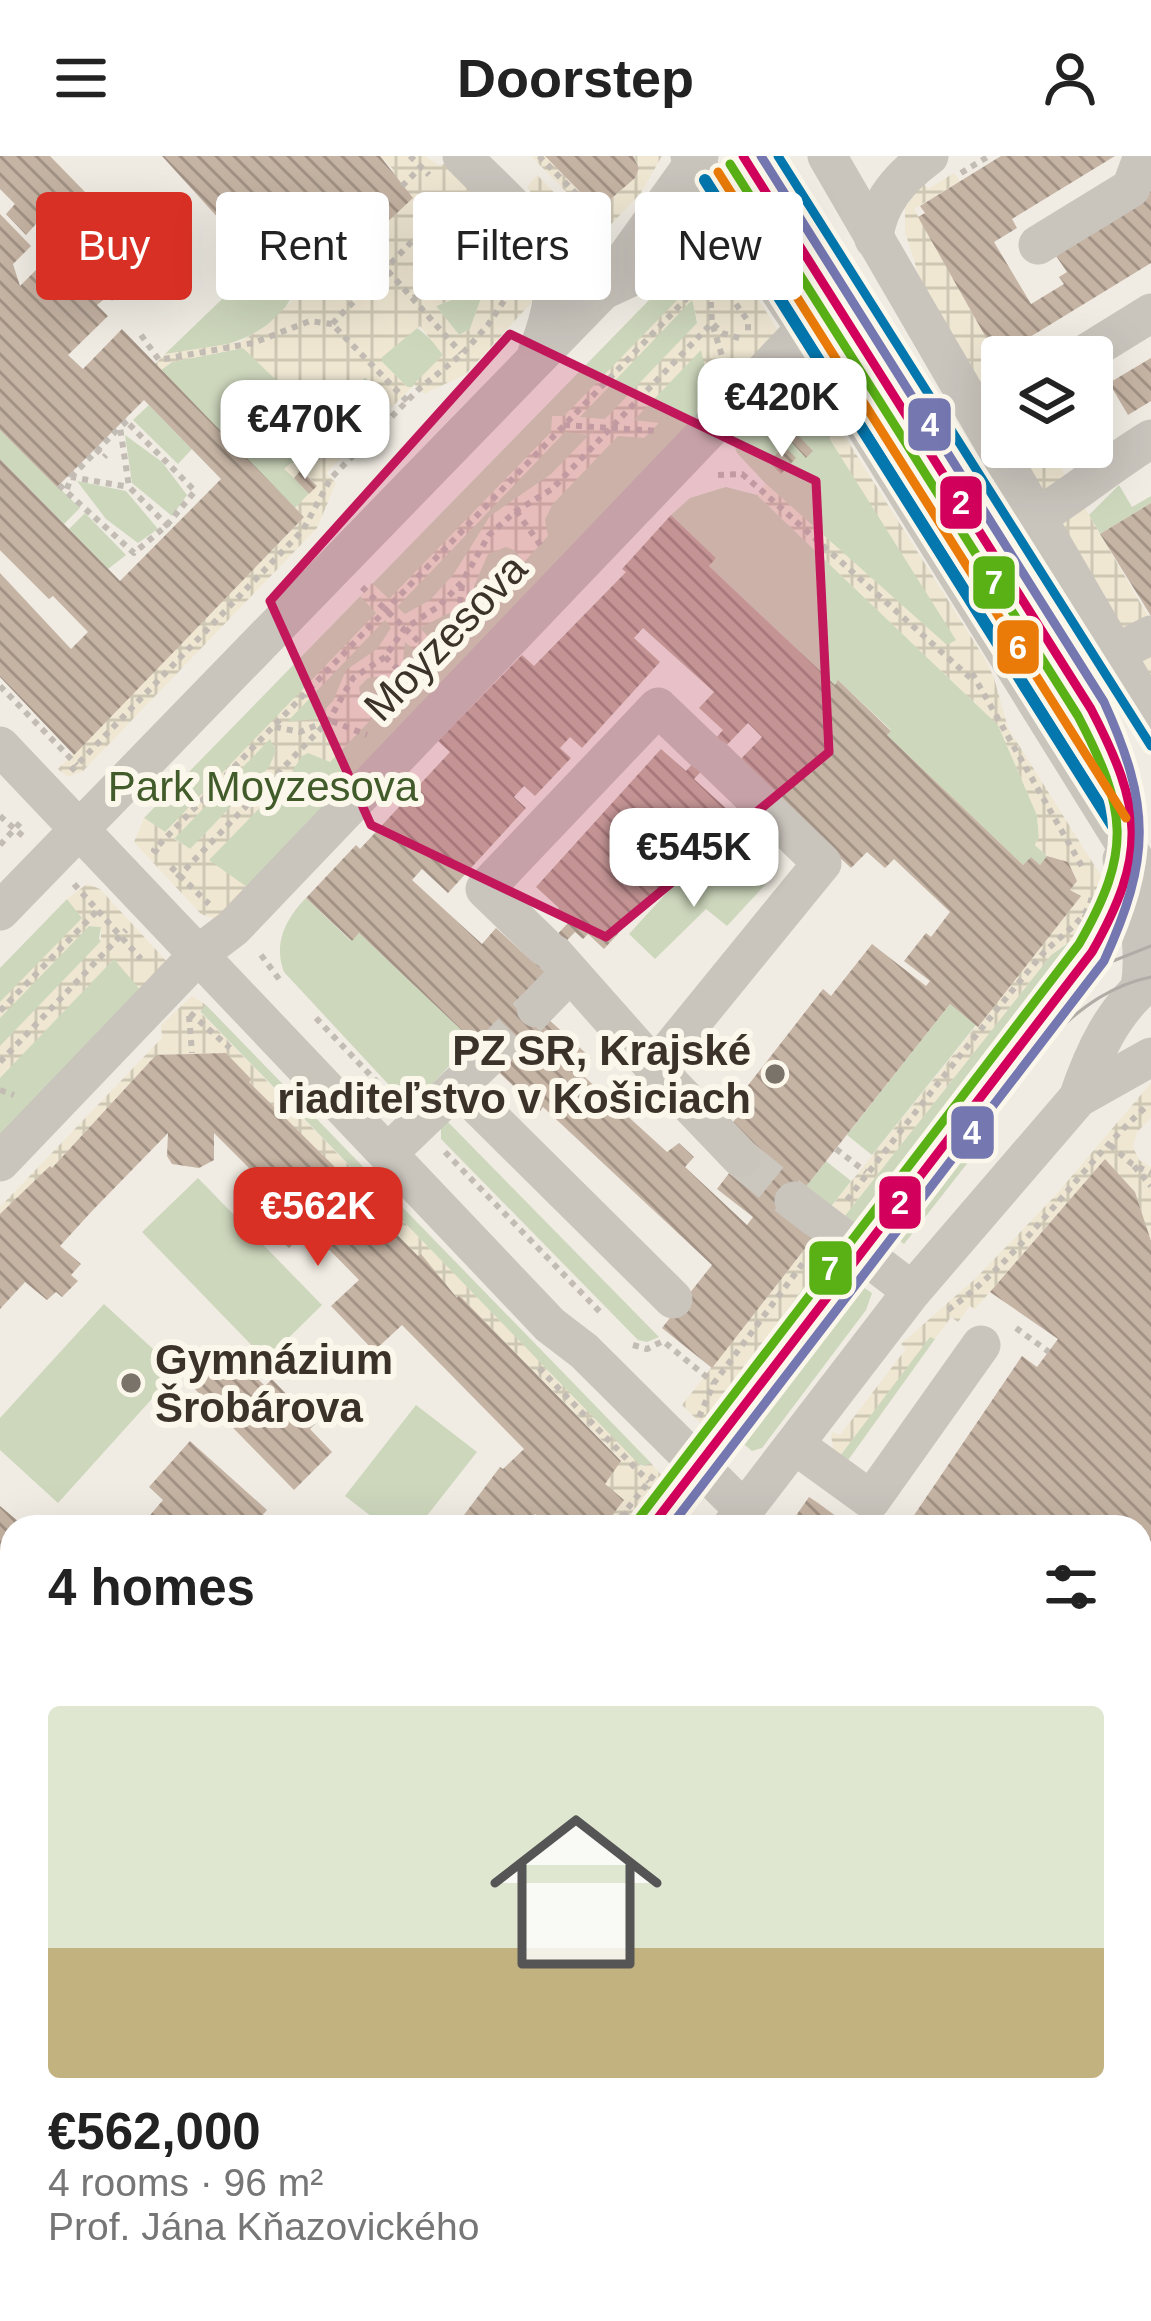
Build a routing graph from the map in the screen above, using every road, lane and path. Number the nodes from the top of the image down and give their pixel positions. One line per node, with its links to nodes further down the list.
1 (462, 156): 32 (street)
2 (539, 156): 12 (path)
3 (752, 156): 11 (street)
4 (929, 156): 13 (street)
5 (1143, 156): 15 (street)
6 (697, 157): 10 (street); 18 (street)
7 (826, 160): 13 (street)
8 (421, 167): 9 (path)
9 (402, 186)
10 (718, 192)
11 (753, 192)
12 (617, 208)
13 (874, 238): 42 (street)
14 (413, 241): 16 (path)
15 (1038, 244)
16 (389, 267)
17 (389, 271): 19 (path)
18 (611, 279)
19 (412, 298): 31 (path)
20 (356, 300): 26 (path)
21 (505, 300): 31 (path)
22 (593, 300): 32 (street)
23 (685, 300): 48 (path)
24 (786, 300): 27 (street)
25 (1151, 314): 30 (street)
26 (332, 324): 28 (path); 33 (path)
27 (805, 329): 57 (street, Moyzesova); 65 (street)
28 (141, 334)
29 (757, 334): 41 (path)
30 (1113, 337)
31 (462, 354): 33 (path)
32 (534, 361): 46 (street)
33 (407, 401): 44 (path)
34 (124, 423): 39 (path); 40 (path); 43 (path)
35 (1151, 439): 36 (street)
36 (1113, 447)
37 (1090, 468): 42 (street)
38 (705, 476): 54 (path)
39 (71, 477): 40 (path); 43 (path)
40 (129, 487): 43 (path)
41 (516, 511): 45 (path); 47 (path)
42 (1036, 518): 52 (street)
43 (169, 527)
44 (303, 530): 46 (path); 63 (path)
45 (544, 550)
46 (336, 562): 48 (path); 66 (street)
47 (462, 582): 49 (path); 50 (path)
48 (386, 610): 49 (path); 60 (path)
49 (404, 629): 53 (path); 57 (path)
50 (466, 632)
51 (1151, 635): 52 (street)
52 (1115, 653): 58 (street)
53 (386, 658): 55 (path); 59 (path)
54 (975, 682)
55 (415, 685)
56 (0, 686): 63 (path)
57 (464, 686): 76 (street, Moyzesova)
58 (1151, 714)
59 (328, 721): 60 (path); 61 (path); 71 (path)
60 (274, 727): 68 (path)
61 (367, 735)
62 (0, 746): 64 (street)
63 (77, 765): 64 (path)
64 (46, 794): 66 (street); 67 (path)
65 (1107, 818): 69 (street); 70 (street); 77 (street)
66 (80, 828): 71 (street); 73 (street)
67 (0, 845)
68 (154, 850)
69 (1151, 854)
70 (1151, 886)
71 (152, 903): 76 (street); 82 (path)
72 (98, 910): 79 (path)
73 (0, 911)
74 (1084, 914): 92 (path)
75 (556, 958): 78 (street); 83 (street); 83 (street)
76 (211, 964): 80 (path); 88 (street); 90 (street, Moyzesova)
77 (1147, 981): 84 (street)
78 (536, 1008)
79 (0, 1010)
80 (192, 1053)
81 (1151, 1057): 84 (street)
82 (0, 1062)
83 (655, 1068): 89 (street)
84 (1078, 1098): 100 (street)
85 (1151, 1102): 86 (path)
86 (1110, 1145): 91 (path); 97 (path)
87 (836, 1149): 92 (path)
88 (388, 1154): 98 (street); 104 (street)
89 (741, 1158)
90 (0, 1162)
91 (1132, 1164): 93 (path); 94 (path)
92 (868, 1173): 96 (path)
93 (1151, 1173)
94 (1151, 1186)
95 (794, 1201): 96 (street)
96 (826, 1226): 100 (street); 102 (path)
97 (969, 1295): 99 (path); 100 (path)
98 (673, 1299)
99 (980, 1303)
100 (923, 1306): 103 (street)
101 (981, 1345): 103 (street)
102 (714, 1383)
103 (795, 1445): 105 (street)
104 (734, 1515)
105 (739, 1515)

